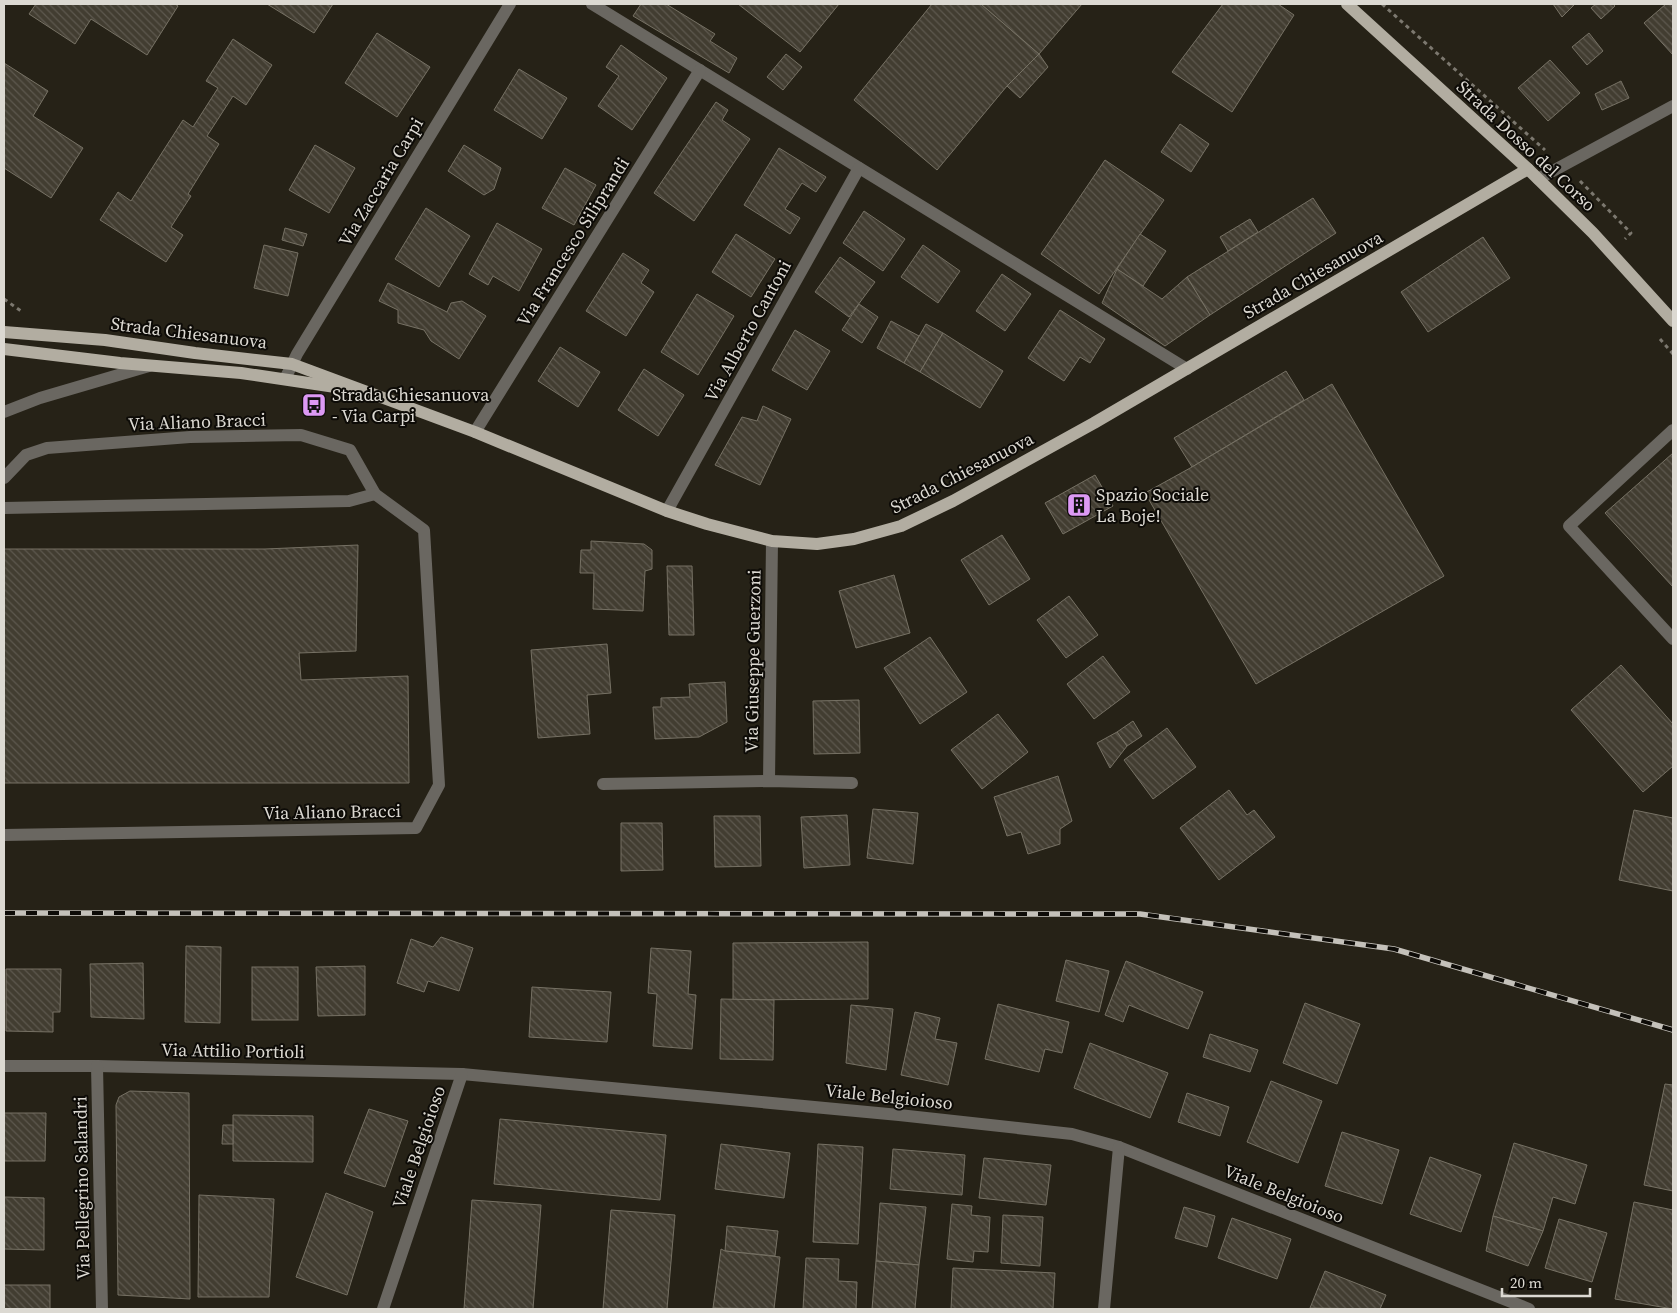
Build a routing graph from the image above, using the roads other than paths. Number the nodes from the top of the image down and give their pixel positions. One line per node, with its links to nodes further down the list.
1 (510, 4): 12 (street, Via Zaccaria Carpi)
2 (592, 4): 4 (street)
3 (1347, 4): 7 (main road, Strada Dosso del Corso)
4 (700, 70): 6 (street); 19 (street, Via Francesco Siliprandi)
5 (1673, 106): 8 (street)
6 (859, 168): 14 (street); 23 (street, Via Alberto Cantoni)
7 (1528, 168): 8 (main road, Strada Dosso del Corso); 14 (main road, Strada Chiesanuova)
8 (1538, 179): 9 (main road, Strada Dosso del Corso)
9 (1673, 321)
10 (4, 332): 12 (main road, Strada Chiesanuova)
11 (4, 349): 13 (main road, Strada Chiesanuova)
12 (292, 364): 15 (street, Via Zaccaria Carpi); 16 (main road, Strada Chiesanuova)
13 (151, 365): 15 (main road, Strada Chiesanuova); 17 (street)
14 (1187, 369): 24 (main road, Strada Chiesanuova)
15 (285, 379): 16 (main road, Strada Chiesanuova)
16 (364, 391): 19 (main road, Strada Chiesanuova)
17 (4, 412)
18 (1673, 430): 25 (street)
19 (475, 432): 23 (main road, Strada Chiesanuova)
20 (4, 478): 21 (street, Via Aliano Bracci)
21 (375, 494): 22 (street); 29 (street, Via Aliano Bracci)
22 (4, 508)
23 (667, 511): 24 (main road, Strada Chiesanuova)
24 (772, 541): 26 (street, Via Giuseppe Guerzoni)
25 (1673, 639)
26 (769, 781): 27 (street); 28 (street)
27 (852, 783)
28 (603, 784)
29 (4, 836)
30 (4, 1066): 31 (street, Via Attilio Portioli)
31 (97, 1066): 32 (street, Via Attilio Portioli); 34 (street, Via Pellegrino Salandri)
32 (462, 1074): 33 (street, Viale Belgioioso); 35 (street, Viale Belgioioso)
33 (1119, 1147): 36 (street); 37 (street, Viale Belgioioso)
34 (102, 1309)
35 (383, 1309)
36 (1104, 1309)
37 (1529, 1309)

